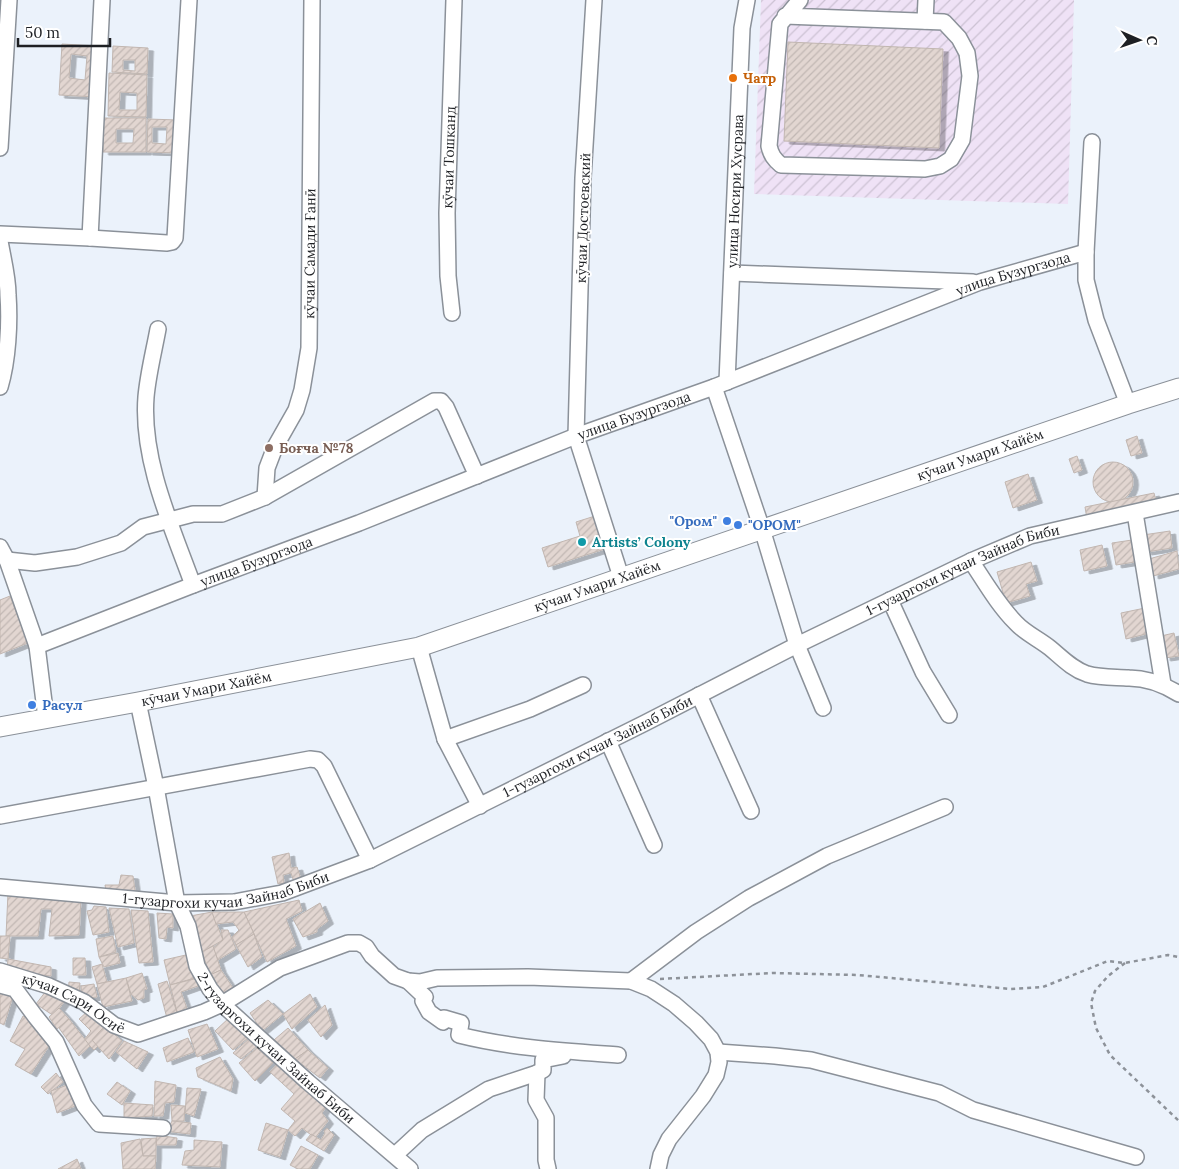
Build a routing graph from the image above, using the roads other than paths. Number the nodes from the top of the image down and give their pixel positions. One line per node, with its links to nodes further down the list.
1 (9, 0): 13 (street)
2 (102, 0): 15 (street)
3 (189, 0): 15 (street)
4 (312, 0): 28 (street, кӯчаи Самади Ғанӣ)
5 (454, 0): 20 (street, кӯчаи Тошканд)
6 (594, 0): 26 (street, кӯчаи Достоевский)
7 (747, 0): 18 (street, улица Носири Хусрава)
8 (800, 0): 10 (street)
9 (926, 0): 11 (street)
10 (786, 16): 11 (street); 11 (street)
11 (925, 21)
12 (1092, 142): 17 (street)
13 (0, 148)
14 (0, 234): 15 (street)
15 (90, 238)
16 (0, 241): 23 (street)
17 (1086, 252): 19 (street, улица Бузургзода); 25 (street, улица Бузургзода)
18 (732, 273): 19 (street); 22 (street, улица Носири Хусрава)
19 (980, 282): 22 (street, улица Бузургзода)
20 (452, 313)
21 (158, 329): 31 (street)
22 (721, 384): 26 (street, улица Бузургзода); 32 (street)
23 (0, 387)
24 (1179, 388): 25 (main road, кӯчаи Умари Хайём)
25 (1128, 404): 32 (main road, кӯчаи Умари Хайём)
26 (576, 436): 27 (street, улица Бузургзода); 35 (street, кӯчаи Достоевский)
27 (477, 476): 28 (street); 36 (street, улица Бузургзода)
28 (265, 497): 31 (street)
29 (1179, 502): 30 (street, 1-гузаргохи кучаи Зайнаб Биби)
30 (1135, 513): 34 (street, 1-гузаргохи кучаи Зайнаб Биби); 41 (street)
31 (170, 520): 33 (street); 36 (street)
32 (762, 529): 35 (main road, кӯчаи Умари Хайём); 38 (street)
33 (4, 553): 39 (street)
34 (971, 561): 37 (street, 1-гузаргохи кучаи Зайнаб Биби); 41 (street)
35 (621, 577): 40 (main road, кӯчаи Умари Хайём)
36 (193, 585): 39 (street, улица Бузургзода)
37 (890, 600): 38 (street, 1-гузаргохи кучаи Зайнаб Биби); 47 (street)
38 (796, 645): 44 (street, 1-гузаргохи кучаи Зайнаб Биби); 46 (street)
39 (37, 646): 48 (street)
40 (419, 646): 45 (main road, кӯчаи Умари Хайём); 50 (street)
41 (1163, 684): 43 (street)
42 (583, 685): 50 (street)
43 (1179, 694)
44 (699, 695): 51 (street, 1-гузаргохи кучаи Зайнаб Биби); 55 (street)
45 (138, 702): 48 (main road, кӯчаи Умари Хайём); 52 (street, 2-гузаргохи кучаи Зайнаб Биби)
46 (824, 708)
47 (949, 715)
48 (46, 718): 49 (main road, кӯчаи Умари Хайём)
49 (0, 726)
50 (445, 739): 53 (street)
51 (608, 741): 53 (street, 1-гузаргохи кучаи Зайнаб Биби); 57 (street)
52 (156, 787): 56 (street); 58 (street); 60 (street, 2-гузаргохи кучаи Зайнаб Биби)
53 (480, 806): 58 (street, 1-гузаргохи кучаи Зайнаб Биби)
54 (945, 807): 63 (street)
55 (751, 811)
56 (0, 816)
57 (654, 846)
58 (370, 860): 60 (street, 1-гузаргохи кучаи Зайнаб Биби)
59 (0, 887): 60 (street, 1-гузаргохи кучаи Зайнаб Биби)
60 (177, 903): 65 (street, 2-гузаргохи кучаи Зайнаб Биби)
61 (0, 971): 65 (street, кӯчаи Сари Осиё)
62 (408, 981): 63 (street); 65 (street, кӯчаи Сари Осиё); 66 (street, кӯчаи Сари Осиё)
63 (630, 981): 67 (street)
64 (0, 985): 70 (street)
65 (222, 1004): 71 (street, 2-гузаргохи кучаи Зайнаб Биби)
66 (582, 1052): 68 (street); 69 (street)
67 (718, 1052): 72 (street); 75 (street)
68 (618, 1055)
69 (537, 1073): 71 (street); 74 (street)
70 (163, 1128)
71 (395, 1155): 73 (street, 2-гузаргохи кучаи Зайнаб Биби)
72 (1136, 1157)
73 (410, 1169)
74 (548, 1169)
75 (658, 1169)

